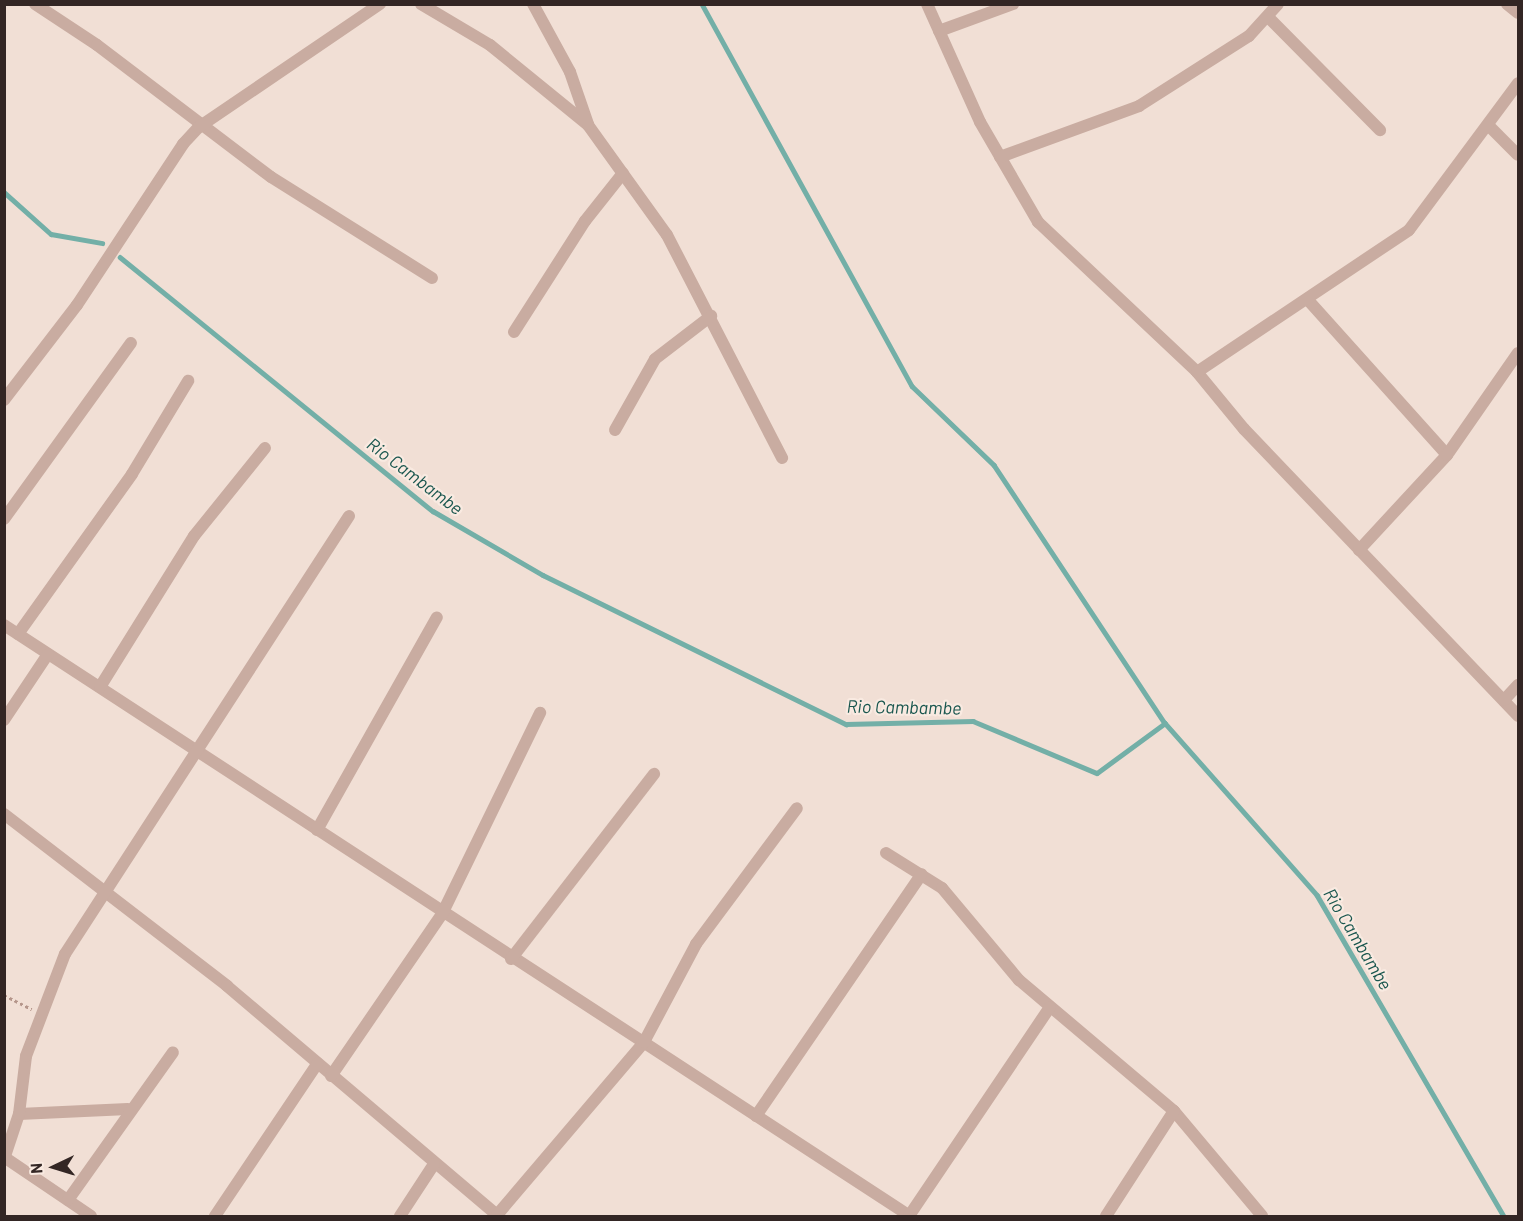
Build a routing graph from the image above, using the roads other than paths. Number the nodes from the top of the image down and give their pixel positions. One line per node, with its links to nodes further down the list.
1 (34, 4): 15 (street)
2 (380, 4): 15 (street)
3 (421, 4): 13 (street)
4 (533, 4): 13 (street)
5 (927, 4): 11 (street)
6 (1013, 4): 11 (street)
7 (1278, 4): 10 (street)
8 (1507, 4): 9 (street)
9 (1518, 13)
10 (1269, 18): 16 (street); 18 (street)
11 (939, 31): 18 (street)
12 (1518, 83): 14 (street)
13 (588, 125): 19 (street)
14 (1488, 125): 17 (street); 21 (street)
15 (199, 127): 20 (street); 28 (street)
16 (1380, 130)
17 (1518, 155)
18 (1000, 157): 26 (street)
19 (623, 173): 22 (street); 23 (street)
20 (432, 278)
21 (1308, 300): 26 (street); 31 (street)
22 (711, 316): 29 (street); 32 (street)
23 (514, 332)
24 (130, 343): 34 (street)
25 (1518, 352): 31 (street)
26 (1197, 372): 35 (street)
27 (188, 381): 38 (street)
28 (4, 400)
29 (615, 430)
30 (265, 448): 41 (street)
31 (1447, 455): 35 (street)
32 (782, 458)
33 (349, 516): 46 (street)
34 (4, 519)
35 (1359, 550): 42 (street)
36 (437, 617): 50 (street)
37 (4, 626): 38 (street)
38 (18, 634): 39 (street)
39 (48, 654): 41 (street); 45 (street)
40 (1518, 685): 42 (street)
41 (100, 687): 46 (street)
42 (1504, 700): 44 (street)
43 (540, 713): 54 (street)
44 (1518, 716)
45 (4, 720)
46 (199, 753): 50 (street); 53 (street)
47 (654, 774): 55 (street)
48 (797, 808): 57 (street)
49 (4, 814): 53 (street)
50 (317, 830): 54 (street)
51 (886, 853): 52 (street)
52 (922, 874): 56 (street); 64 (street)
53 (108, 891): 59 (street); 63 (street)
54 (442, 914): 55 (street); 60 (street)
55 (511, 959): 57 (street)
56 (1050, 1007): 62 (street); 72 (street)
57 (644, 1041): 64 (street); 71 (street)
58 (173, 1052): 61 (street)
59 (318, 1063): 60 (street); 69 (street)
60 (331, 1076): 66 (street)
61 (128, 1110): 63 (street); 67 (street)
62 (1174, 1111): 73 (street); 74 (street)
63 (19, 1114): 65 (street)
64 (756, 1116): 72 (street)
65 (5, 1158): 67 (street)
66 (434, 1164): 70 (street); 71 (street)
67 (68, 1200): 68 (street)
68 (91, 1216)
69 (215, 1216)
70 (400, 1216)
71 (497, 1216)
72 (909, 1216)
73 (1106, 1216)
74 (1262, 1216)

